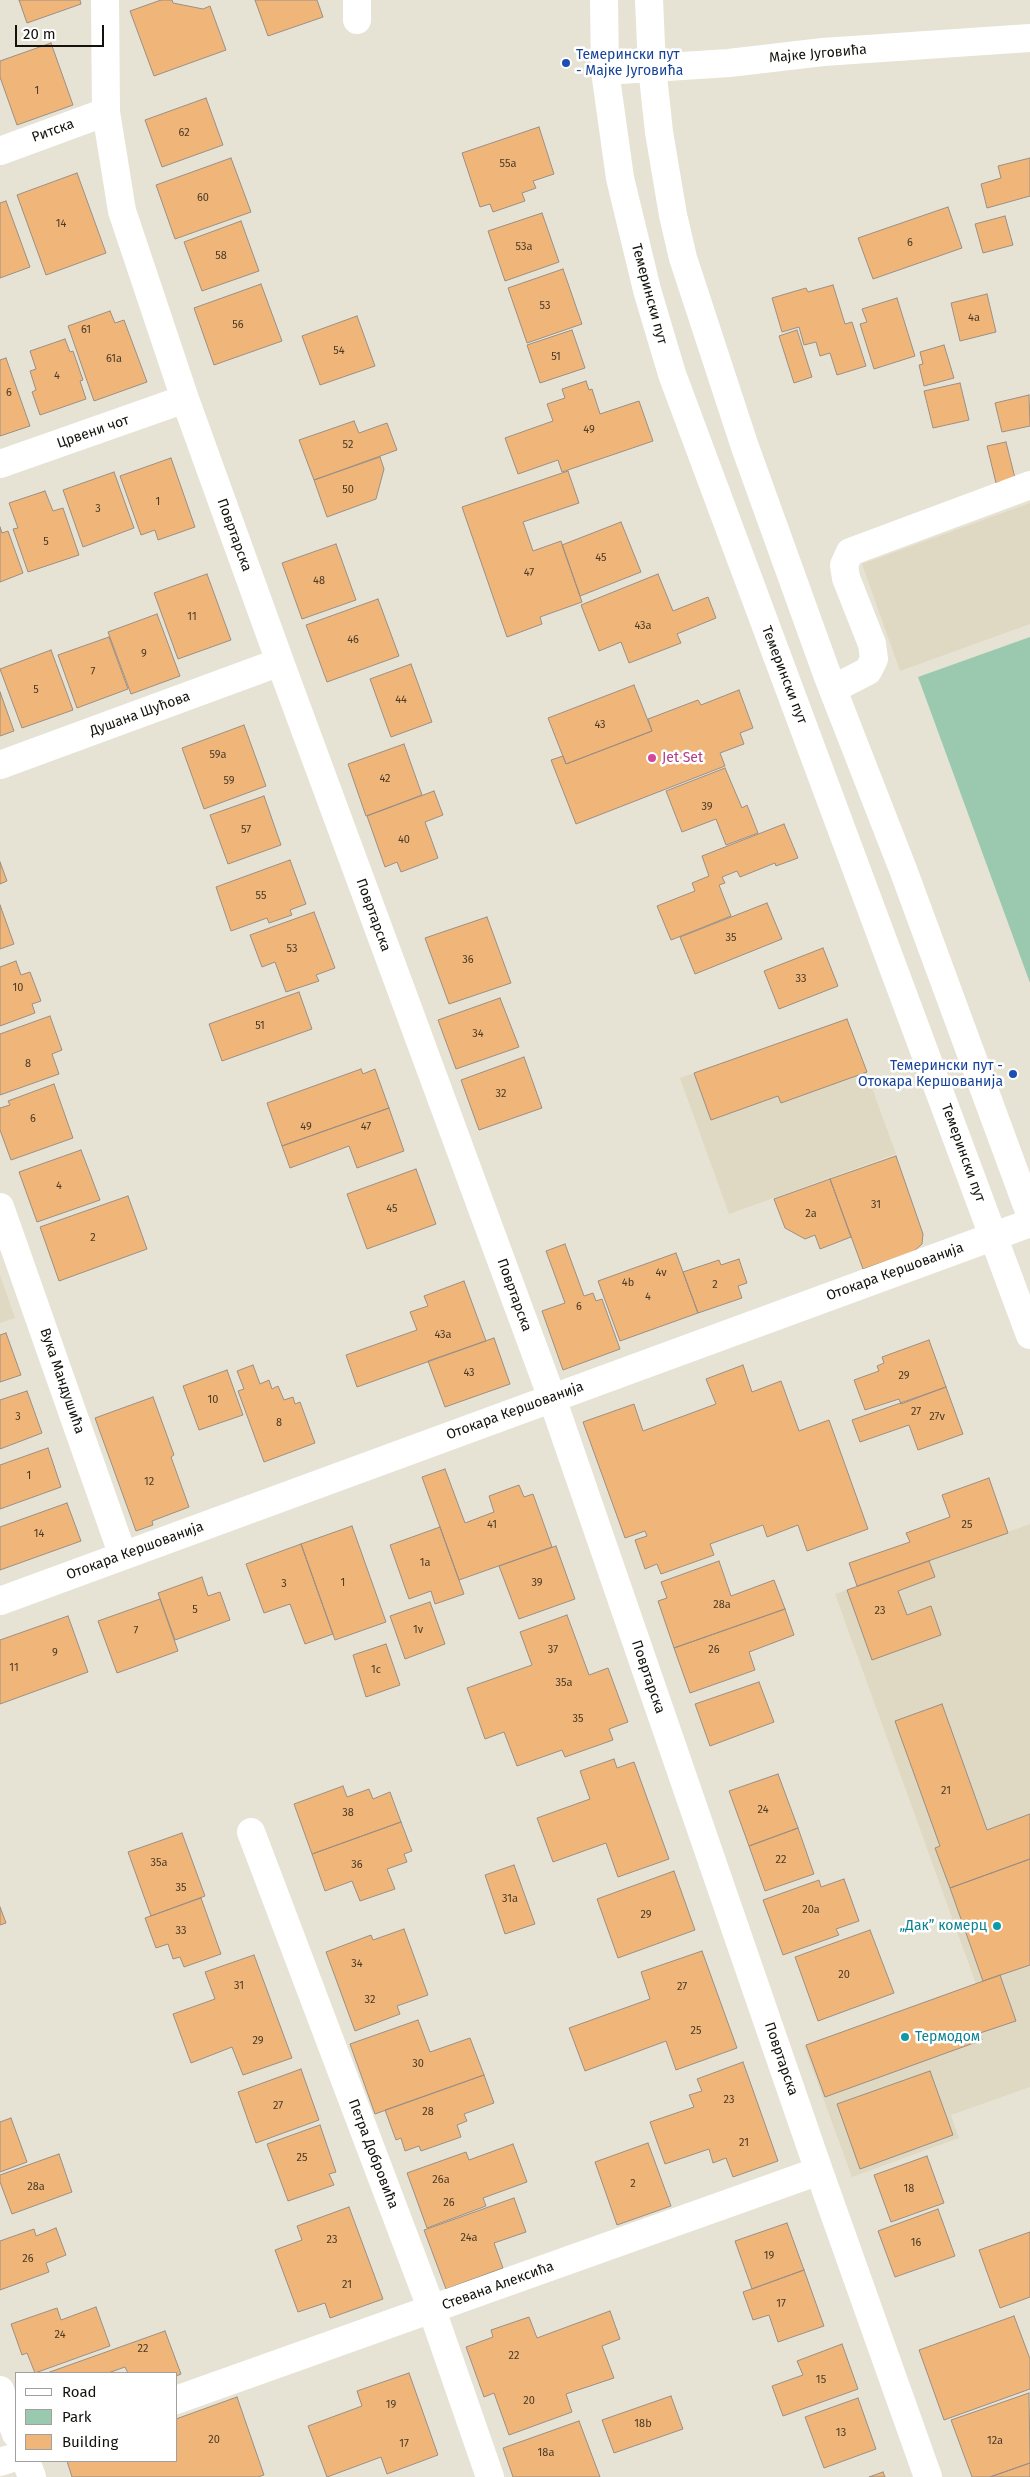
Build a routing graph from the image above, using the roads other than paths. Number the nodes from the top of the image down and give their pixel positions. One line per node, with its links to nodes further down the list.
1 (106, 0): 7 (street, Повртарска)
2 (604, 0): 6 (street, Темерински пут)
3 (649, 0): 5 (street)
4 (1030, 38): 5 (street, Мајке Југовића)
5 (652, 67): 6 (street, Мајке Југовића); 13 (street)
6 (605, 71): 18 (street, Темерински пут)
7 (106, 112): 8 (street, Ритска); 9 (street, Повртарска)
8 (0, 151)
9 (185, 399): 10 (street, Црвени чот); 12 (street, Повртарска)
10 (0, 464)
11 (1030, 485): 13 (street)
12 (280, 662): 14 (street, Душана Шућова); 20 (street, Повртарска)
13 (833, 689): 16 (street)
14 (0, 765)
15 (0, 1207): 21 (street, Вука Мандушића)
16 (1030, 1214)
17 (1030, 1223): 18 (street, Отокара Кершованија)
18 (994, 1236): 19 (street, Темерински пут); 20 (street, Отокара Кершованија)
19 (1030, 1335)
20 (552, 1398): 21 (street, Отокара Кершованија); 24 (street, Повртарска)
21 (123, 1556): 22 (street, Отокара Кершованија)
22 (0, 1601)
23 (251, 1832): 25 (street, Петра Добровића)
24 (819, 2171): 25 (street, Стевана Алексића); 34 (street, Повртарска)
25 (432, 2310): 27 (street, Стевана Алексића); 33 (street, Петра Добровића)
26 (0, 2390): 28 (street)
27 (178, 2399)
28 (15, 2431)
29 (15, 2456): 30 (street)
30 (0, 2462)
31 (26, 2462): 32 (street)
32 (32, 2477)
33 (490, 2477)
34 (928, 2477)

